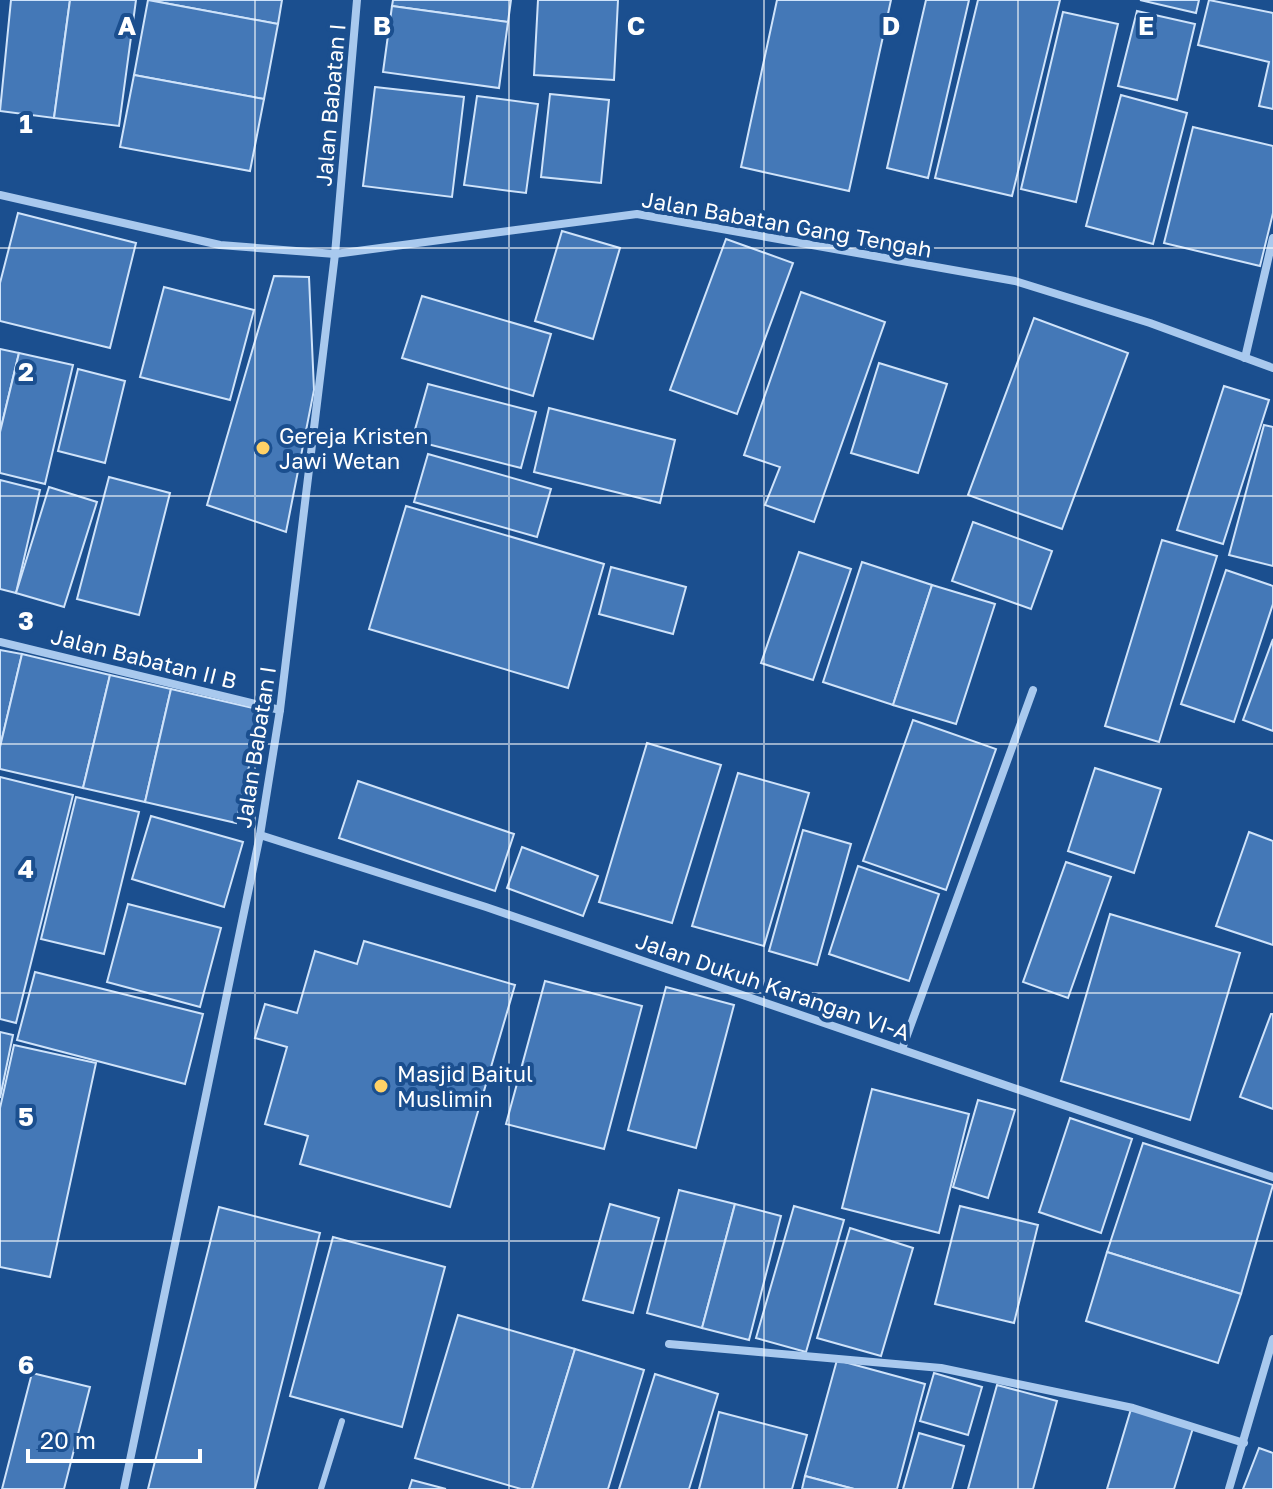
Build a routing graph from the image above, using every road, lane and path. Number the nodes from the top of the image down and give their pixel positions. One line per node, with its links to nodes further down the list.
1 (357, 0): 4 (street, Jalan Babatan I)
2 (0, 195): 4 (street, Jalan Babatan Gang Tengah)
3 (1273, 238): 5 (street)
4 (335, 254): 5 (street, Jalan Babatan Gang Tengah); 9 (street, Jalan Babatan I)
5 (1245, 358): 6 (street, Jalan Babatan Gang Tengah)
6 (1273, 368)
7 (0, 642): 9 (street, Jalan Babatan II B)
8 (1033, 690): 11 (street)
9 (280, 710): 10 (street, Jalan Babatan I)
10 (260, 835): 11 (street, Jalan Dukuh Karangan VI-A); 17 (street, Jalan Babatan I)
11 (902, 1049): 12 (street, Jalan Dukuh Karangan VI-A)
12 (1273, 1177)
13 (1273, 1339): 16 (street)
14 (669, 1344): 16 (street)
15 (342, 1421): 18 (lane)
16 (1244, 1443): 19 (street)
17 (124, 1489)
18 (321, 1489)
19 (1229, 1489)

